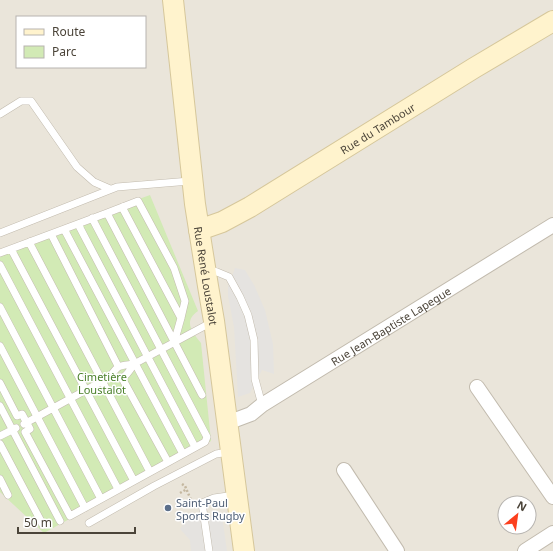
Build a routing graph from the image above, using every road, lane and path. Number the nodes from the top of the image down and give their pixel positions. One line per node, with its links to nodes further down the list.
1 (173, 0): 4 (street, Rue René Loustalot)
2 (553, 21): 12 (street, Rue du Tambour)
3 (0, 114): 5 (lane)
4 (193, 180): 5 (lane); 12 (street, Rue René Loustalot)
5 (110, 189): 13 (lane)
6 (122, 207): 7 (lane); 21 (lane); 21 (lane)
7 (107, 213): 8 (lane); 23 (lane)
8 (92, 218): 9 (lane); 25 (lane)
9 (78, 224): 11 (lane); 26 (lane)
10 (552, 227): 37 (street, Rue Jean-Baptiste Lapegue)
11 (64, 229): 14 (lane); 27 (lane)
12 (199, 230): 19 (street, Rue René Loustalot)
13 (0, 233)
14 (51, 234): 15 (lane); 28 (lane)
15 (29, 242): 16 (lane); 31 (lane)
16 (11, 249): 17 (lane); 34 (lane)
17 (0, 253)
18 (0, 265): 36 (lane)
19 (205, 269): 22 (street, Rue René Loustalot); 37 (lane)
20 (0, 307): 39 (lane)
21 (181, 318): 23 (lane)
22 (214, 321): 23 (lane); 42 (street, Rue René Loustalot)
23 (174, 343): 25 (lane); 35 (lane)
24 (0, 346): 40 (lane)
25 (161, 350): 26 (lane); 46 (lane)
26 (148, 357): 27 (lane); 46 (lane)
27 (135, 364): 28 (lane); 30 (lane); 48 (lane)
28 (118, 366): 29 (lane)
29 (109, 378): 30 (lane); 31 (lane)
30 (122, 378): 49 (lane)
31 (102, 382): 34 (lane); 51 (lane)
32 (0, 383): 41 (lane)
33 (476, 387): 60 (street)
34 (86, 390): 36 (lane); 53 (lane)
35 (202, 395)
36 (70, 398): 39 (lane); 55 (lane)
37 (262, 405): 42 (street, Rue Jean-Baptiste Lapegue)
38 (0, 406): 43 (lane)
39 (53, 408): 40 (lane); 61 (lane)
40 (37, 417): 41 (lane); 63 (lane)
41 (25, 423): 63 (lane)
42 (227, 423): 47 (street, Rue René Loustalot)
43 (14, 429): 44 (lane); 64 (lane)
44 (0, 436)
45 (0, 444): 66 (lane)
46 (195, 447): 48 (lane)
47 (231, 452): 59 (street, Rue René Loustalot); 65 (lane)
48 (183, 454): 49 (lane)
49 (168, 462): 51 (lane)
50 (344, 470): 70 (street)
51 (150, 472): 53 (lane)
52 (0, 479): 58 (lane)
53 (134, 481): 55 (lane)
54 (181, 483): 56 (path)
55 (118, 489): 61 (lane)
56 (187, 489): 57 (path); 62 (path)
57 (180, 493)
58 (8, 495)
59 (237, 495): 68 (lane); 69 (street, Rue René Loustalot)
60 (553, 497)
61 (101, 499): 63 (lane)
62 (191, 501)
63 (85, 508)
64 (60, 521)
65 (89, 523)
66 (43, 525)
67 (553, 532): 71 (street)
68 (209, 551)
69 (244, 551)
70 (396, 551)
71 (525, 551)

